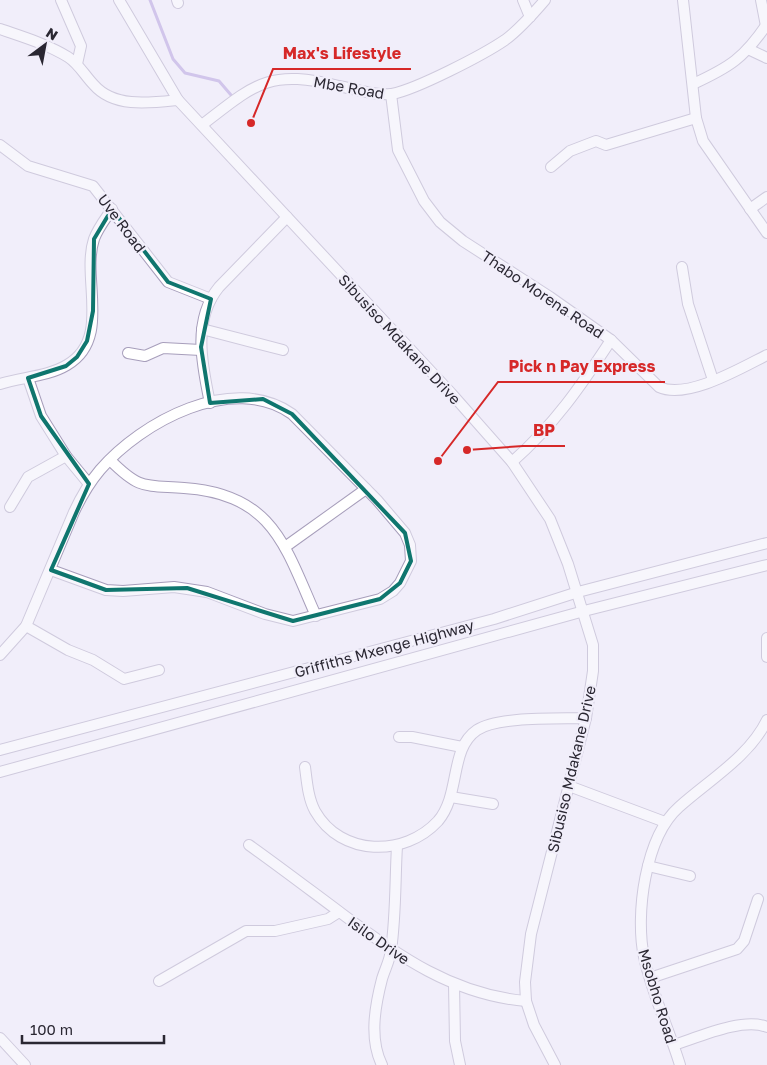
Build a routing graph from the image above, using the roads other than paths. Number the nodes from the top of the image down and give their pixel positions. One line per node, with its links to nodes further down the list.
1 (61, 0): 12 (street)
2 (119, 0): 15 (street, Sibusiso Mdakane Drive)
3 (523, 0): 7 (street)
4 (545, 0): 7 (street, Mbe Road)
5 (683, 0): 13 (street)
6 (761, 0): 8 (street)
7 (530, 17): 14 (street, Mbe Road)
8 (766, 25): 10 (street)
9 (0, 29): 12 (street)
10 (748, 49): 11 (street); 13 (street)
11 (767, 58)
12 (77, 64): 15 (street)
13 (693, 84): 16 (street)
14 (391, 94): 17 (street, Mbe Road); 28 (street, Thabo Morena Road)
15 (178, 100): 17 (street, Sibusiso Mdakane Drive)
16 (696, 118): 19 (street); 22 (street)
17 (202, 125): 23 (street, Sibusiso Mdakane Drive)
18 (0, 145): 21 (street, Uve Road)
19 (550, 167)
20 (767, 197): 22 (street)
21 (112, 209): 26 (street, Uve Road); 33 (street)
22 (750, 209): 24 (street)
23 (287, 217): 26 (street); 39 (street, Sibusiso Mdakane Drive)
24 (767, 233)
25 (682, 267): 34 (street)
26 (210, 299): 27 (street)
27 (202, 330): 29 (street); 30 (street)
28 (611, 340): 34 (street, Thabo Morena Road); 39 (street)
29 (201, 350): 31 (street); 36 (street)
30 (283, 350)
31 (128, 353)
32 (767, 355): 34 (street, Thabo Morena Road)
33 (28, 378): 35 (street); 37 (street)
34 (713, 380)
35 (0, 384)
36 (210, 403): 38 (street); 41 (street)
37 (66, 456): 40 (street); 42 (street)
38 (110, 460): 40 (street); 44 (street)
39 (512, 462): 47 (street, Sibusiso Mdakane Drive)
40 (89, 484): 46 (street)
41 (366, 489): 44 (street); 49 (street)
42 (10, 507)
43 (767, 543): 47 (street, Griffiths Mxenge Highway)
44 (285, 547): 49 (street)
45 (767, 565): 48 (street, Griffiths Mxenge Highway)
46 (51, 570): 49 (street); 50 (street)
47 (578, 592): 48 (street, Sibusiso Mdakane Drive); 59 (street, Griffiths Mxenge Highway)
48 (584, 611): 55 (street, Sibusiso Mdakane Drive); 61 (street, Griffiths Mxenge Highway)
49 (316, 616)
50 (26, 626): 52 (street); 54 (street)
51 (767, 638): 53 (street)
52 (0, 655)
53 (767, 657)
54 (159, 670)
55 (586, 718): 58 (street); 62 (street, Sibusiso Mdakane Drive)
56 (767, 720): 65 (street, Msobho Road)
57 (399, 737): 58 (street)
58 (462, 747): 63 (street)
59 (0, 750)
60 (305, 768): 67 (street)
61 (0, 772)
62 (569, 786): 65 (street); 76 (street, Sibusiso Mdakane Drive)
63 (451, 797): 64 (street); 67 (street)
64 (493, 804)
65 (665, 822): 68 (street, Msobho Road)
66 (249, 844): 71 (street, Isilo Drive)
67 (397, 846): 72 (street)
68 (648, 866): 69 (street); 73 (street, Msobho Road)
69 (690, 876)
70 (758, 899): 73 (street)
71 (339, 912): 72 (street, Isilo Drive); 74 (street)
72 (391, 951): 75 (street, Isilo Drive); 81 (street)
73 (650, 978): 79 (street, Msobho Road)
74 (159, 982)
75 (454, 984): 76 (street, Isilo Drive); 82 (street)
76 (526, 1001): 83 (street, Sibusiso Mdakane Drive)
77 (767, 1027): 79 (street)
78 (0, 1038): 80 (street)
79 (674, 1045): 84 (street, Msobho Road)
80 (25, 1065)
81 (382, 1065)
82 (460, 1065)
83 (554, 1065)
84 (680, 1065)

